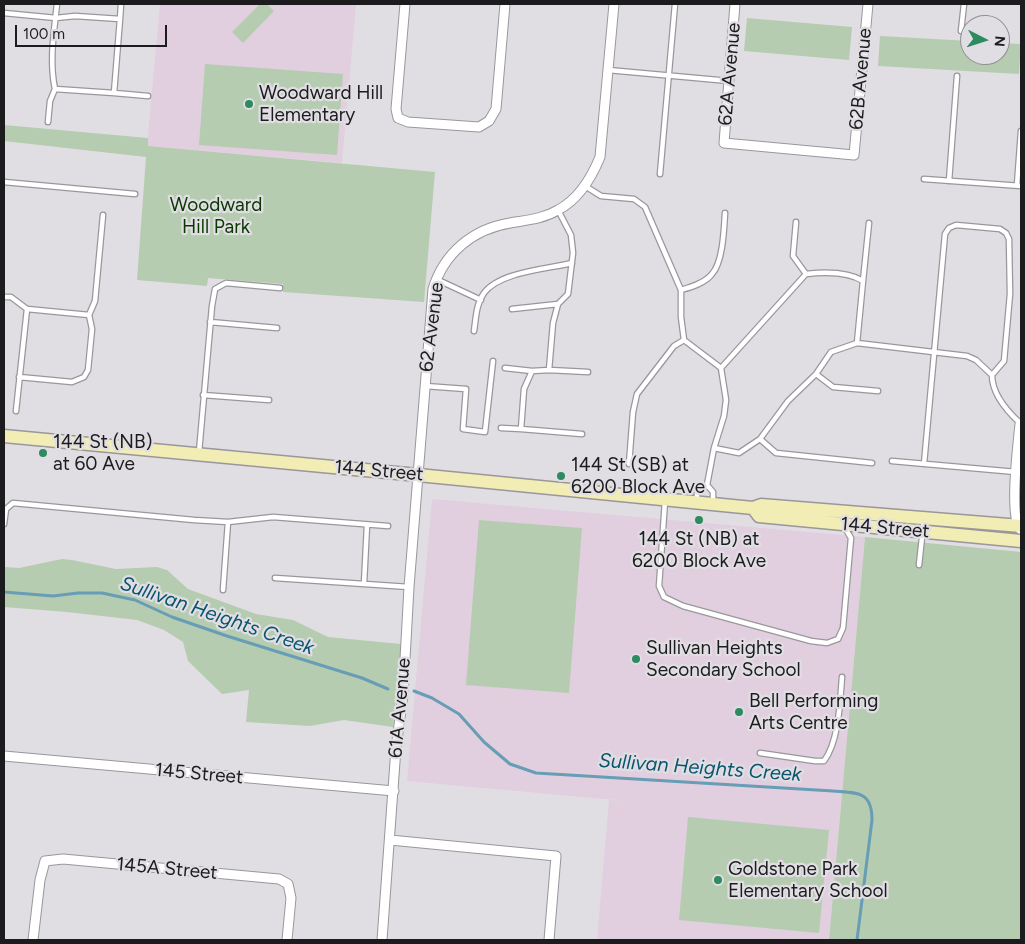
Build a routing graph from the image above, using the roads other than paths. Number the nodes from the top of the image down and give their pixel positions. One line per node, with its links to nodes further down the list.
1 (57, 4): 10 (lane)
2 (121, 4): 11 (lane)
3 (405, 4): 4 (street)
4 (505, 4)
5 (614, 4): 12 (street, 62 Avenue)
6 (675, 4): 13 (lane)
7 (735, 4): 15 (street, 62A Avenue)
8 (868, 4): 21 (street, 62B Avenue)
9 (4, 13): 10 (lane)
10 (56, 18): 11 (lane); 16 (lane)
11 (120, 19): 17 (lane)
12 (608, 70): 13 (lane); 27 (street, 62 Avenue)
13 (668, 76): 15 (lane); 22 (lane)
14 (957, 76): 24 (lane)
15 (729, 82): 21 (street, 62A Avenue)
16 (55, 89): 17 (lane); 19 (lane)
17 (114, 93): 18 (lane)
18 (148, 96)
19 (48, 122)
20 (1021, 131): 26 (lane)
21 (724, 143)
22 (660, 174)
23 (924, 179): 24 (lane)
24 (949, 181): 26 (lane)
25 (4, 182): 28 (lane)
26 (1019, 185)
27 (585, 186): 29 (street, 62 Avenue); 39 (lane)
28 (135, 194)
29 (558, 210): 34 (lane); 36 (street, 62 Avenue)
30 (725, 213): 39 (lane)
31 (103, 215): 45 (lane)
32 (796, 222): 35 (lane)
33 (869, 223): 37 (lane)
34 (572, 263): 41 (lane); 42 (lane)
35 (806, 274): 37 (lane); 54 (lane)
36 (436, 279): 41 (lane); 61 (street, 62 Avenue)
37 (863, 280): 50 (lane)
38 (280, 288): 46 (lane)
39 (681, 290): 49 (lane)
40 (4, 297): 43 (lane)
41 (481, 300): 48 (lane)
42 (558, 304): 44 (lane); 55 (lane)
43 (27, 309): 45 (lane); 60 (lane)
44 (512, 309)
45 (89, 315): 60 (lane)
46 (210, 322): 47 (lane); 63 (lane)
47 (277, 328)
48 (474, 331)
49 (684, 340): 54 (lane); 76 (lane)
50 (857, 343): 51 (lane); 58 (lane)
51 (934, 353): 59 (lane); 59 (lane); 77 (lane)
52 (493, 361): 61 (lane)
53 (505, 368): 56 (lane)
54 (721, 368): 72 (lane)
55 (549, 370): 56 (lane); 57 (lane)
56 (532, 371): 68 (lane)
57 (588, 372)
58 (816, 374): 62 (lane); 71 (lane)
59 (992, 375): 66 (lane)
60 (20, 377): 65 (lane)
61 (425, 386): 79 (street, 62 Avenue)
62 (878, 391)
63 (203, 395): 64 (lane); 73 (lane)
64 (269, 400)
65 (16, 411)
66 (1021, 423): 78 (street)
67 (501, 428): 68 (lane)
68 (521, 428): 69 (lane)
69 (582, 434)
70 (4, 436): 73 (main road, 144 Street)
71 (760, 439): 72 (lane); 75 (lane)
72 (714, 448): 80 (lane)
73 (198, 454): 79 (main road, 144 Street)
74 (892, 462): 77 (lane)
75 (872, 463)
76 (629, 464)
77 (924, 464): 78 (lane)
78 (1016, 472): 92 (street)
79 (418, 475): 81 (main road, 144 Street); 100 (street, 61A Avenue)
80 (707, 485): 82 (lane); 83 (lane)
81 (665, 500): 82 (main road, 144 Street); 95 (lane)
82 (697, 502): 83 (main road, 144 Street)
83 (713, 503): 84 (main road, 144 Street)
84 (753, 508): 85 (main road, 144 Street); 89 (main road, 144 Street)
85 (835, 511): 86 (main road, 144 Street); 89 (lane)
86 (924, 519): 92 (main road, 144 Street); 94 (lane)
87 (228, 522): 88 (lane); 90 (lane); 101 (lane)
88 (4, 524)
89 (842, 524): 93 (main road, 144 Street); 95 (lane)
90 (367, 525): 91 (lane); 99 (lane)
91 (388, 526)
92 (1020, 527)
93 (860, 530): 94 (main road, 144 Street); 95 (lane)
94 (922, 532): 96 (main road, 144 Street); 97 (lane)
95 (852, 538)
96 (1021, 541)
97 (919, 565)
98 (275, 578): 99 (lane)
99 (364, 584): 100 (lane)
100 (409, 587): 105 (street, 61A Avenue)
101 (223, 590)
102 (842, 678): 103 (lane)
103 (760, 753)
104 (4, 756): 105 (street, 145 Street)
105 (394, 791): 106 (street, 61A Avenue)
106 (390, 840): 109 (street, 61A Avenue); 110 (street)
107 (33, 940): 108 (street, 145A Street)
108 (287, 940)
109 (382, 940)
110 (549, 940)

